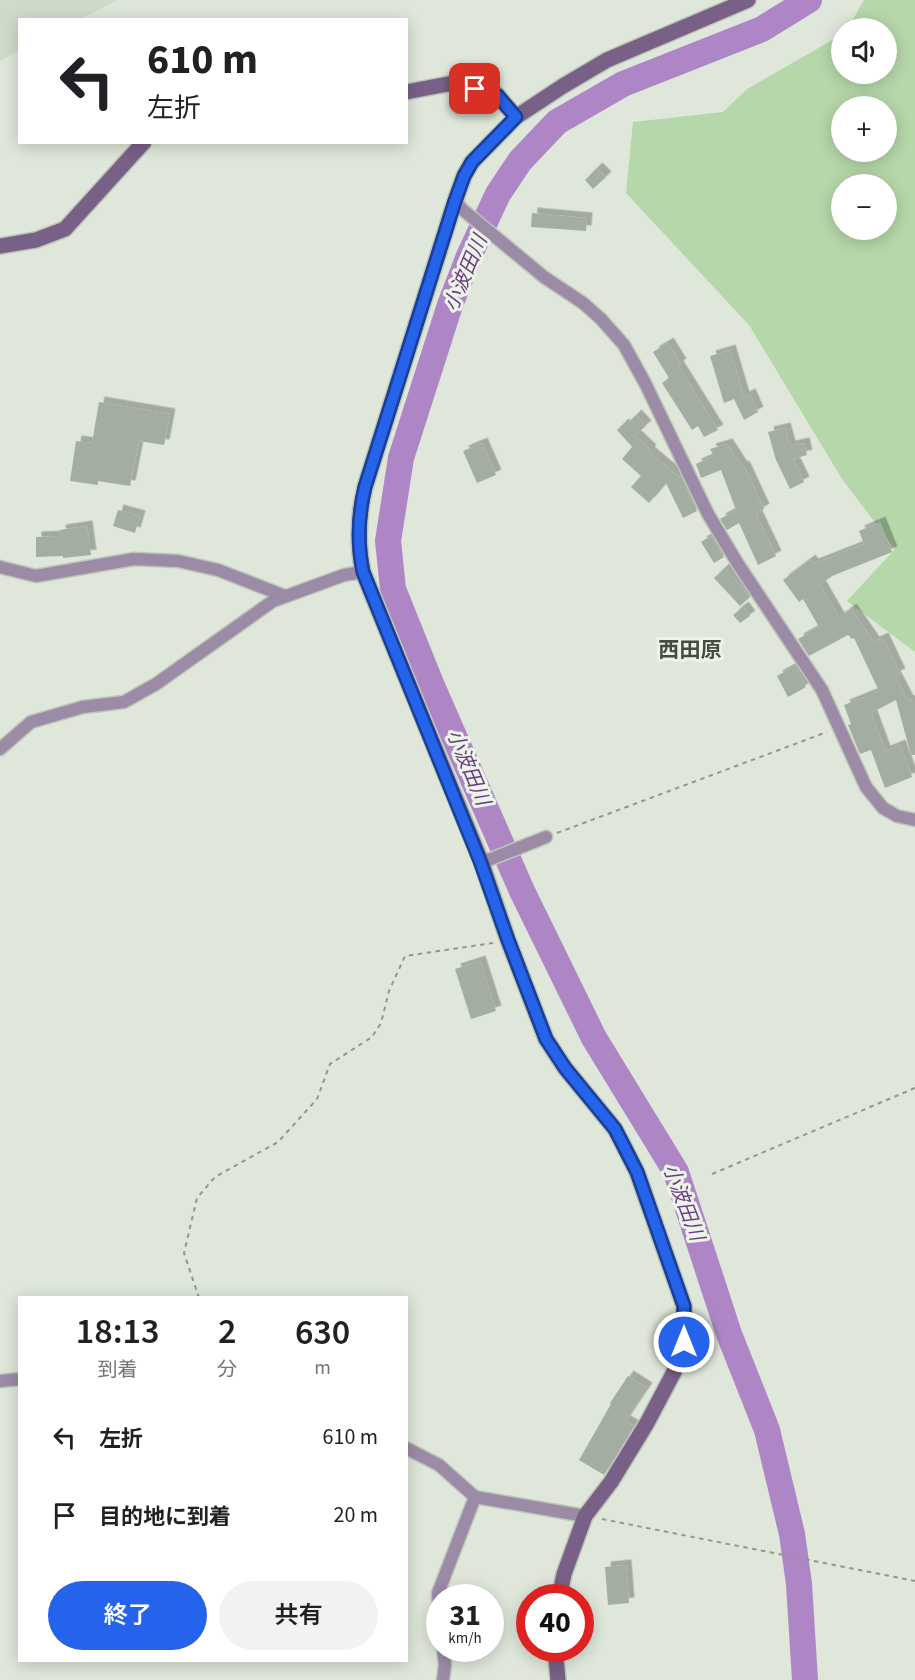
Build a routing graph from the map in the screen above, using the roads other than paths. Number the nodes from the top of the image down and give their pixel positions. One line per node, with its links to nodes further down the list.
1 (748, 0): 3 (street)
2 (408, 92): 3 (street)
3 (516, 117): 5 (street)
4 (142, 144): 6 (street)
5 (459, 206): 8 (street); 11 (street)
6 (0, 246)
7 (0, 567): 9 (street)
8 (363, 572): 9 (street); 13 (street)
9 (285, 596): 10 (street)
10 (0, 749)
11 (915, 820)
12 (546, 837): 13 (street)
13 (486, 860): 18 (street)
14 (18, 1379): 15 (street)
15 (0, 1381)
16 (408, 1449): 17 (street)
17 (475, 1497): 18 (street); 19 (street)
18 (585, 1516): 20 (street)
19 (441, 1584)
20 (562, 1584)
21 (445, 1662): 23 (street)
22 (556, 1662): 24 (street)
23 (443, 1680)
24 (558, 1680)

